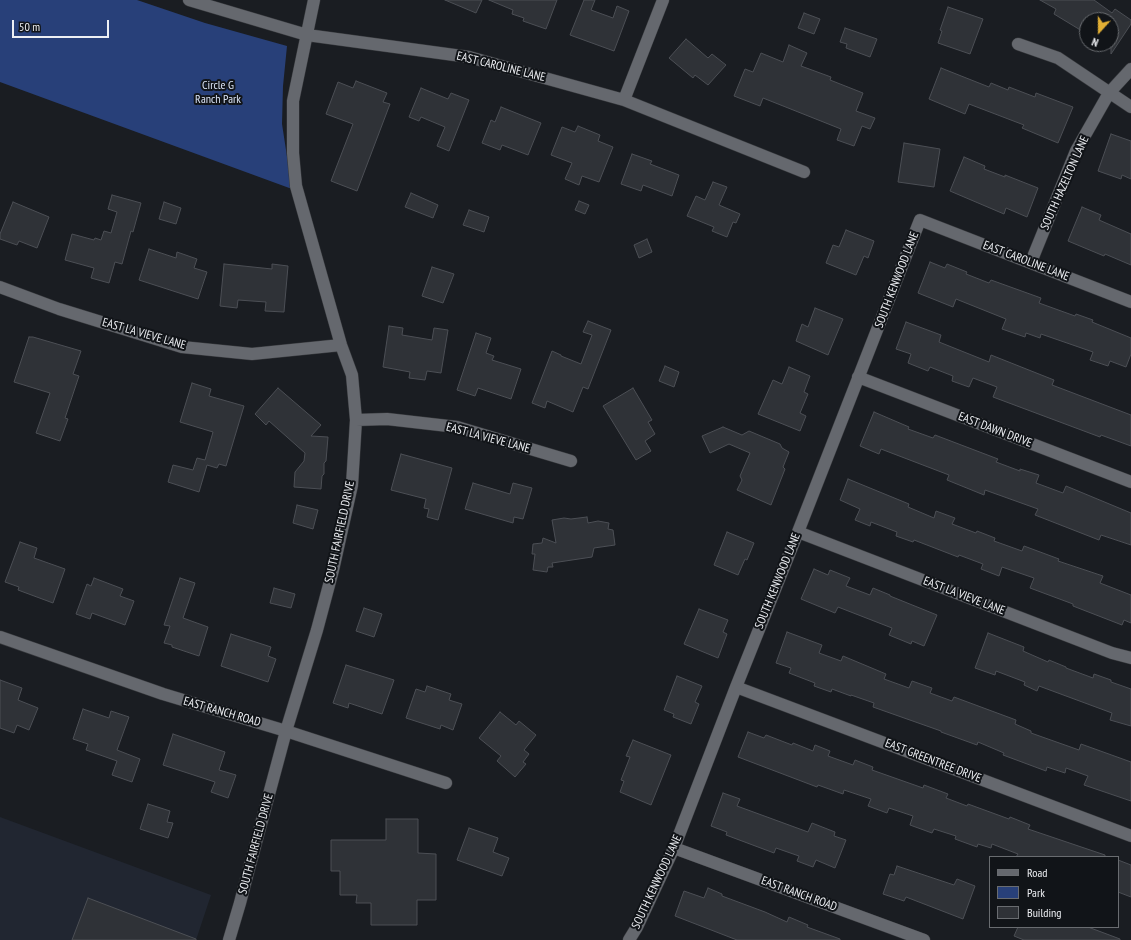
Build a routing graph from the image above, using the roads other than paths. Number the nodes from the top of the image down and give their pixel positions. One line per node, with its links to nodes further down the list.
1 (189, 0): 4 (street, EAST CAROLINE LANE)
2 (314, 0): 4 (street, SOUTH FAIRFIELD DRIVE)
3 (663, 0): 8 (street)
4 (307, 34): 8 (street, EAST CAROLINE LANE); 15 (street, SOUTH FAIRFIELD DRIVE)
5 (1018, 44): 7 (street)
6 (1131, 69): 7 (street, SOUTH HAZELTON LANE)
7 (1109, 92): 9 (street); 12 (street, SOUTH HAZELTON LANE)
8 (624, 100): 10 (street, EAST CAROLINE LANE)
9 (1131, 107)
10 (804, 172)
11 (920, 220): 12 (street, EAST CAROLINE LANE); 16 (street, SOUTH KENWOOD LANE)
12 (1031, 262): 14 (street, EAST CAROLINE LANE)
13 (0, 287): 15 (street, EAST LA VIEVE LANE)
14 (1131, 302)
15 (341, 345): 17 (street, SOUTH FAIRFIELD DRIVE)
16 (858, 377): 19 (street, EAST DAWN DRIVE); 20 (street, SOUTH KENWOOD LANE)
17 (356, 420): 18 (street, EAST LA VIEVE LANE); 24 (street, SOUTH FAIRFIELD DRIVE)
18 (571, 461)
19 (1131, 482)
20 (798, 532): 22 (street, EAST LA VIEVE LANE); 23 (street, SOUTH KENWOOD LANE)
21 (0, 637): 24 (street, EAST RANCH ROAD)
22 (1131, 658)
23 (736, 687): 26 (street, EAST GREENTREE DRIVE); 27 (street, SOUTH KENWOOD LANE)
24 (286, 731): 25 (street, EAST RANCH ROAD); 28 (street, SOUTH FAIRFIELD DRIVE)
25 (446, 783)
26 (1131, 836)
27 (674, 848): 29 (street, SOUTH KENWOOD LANE); 30 (street, EAST RANCH ROAD)
28 (229, 940)
29 (629, 940)
30 (924, 940)

